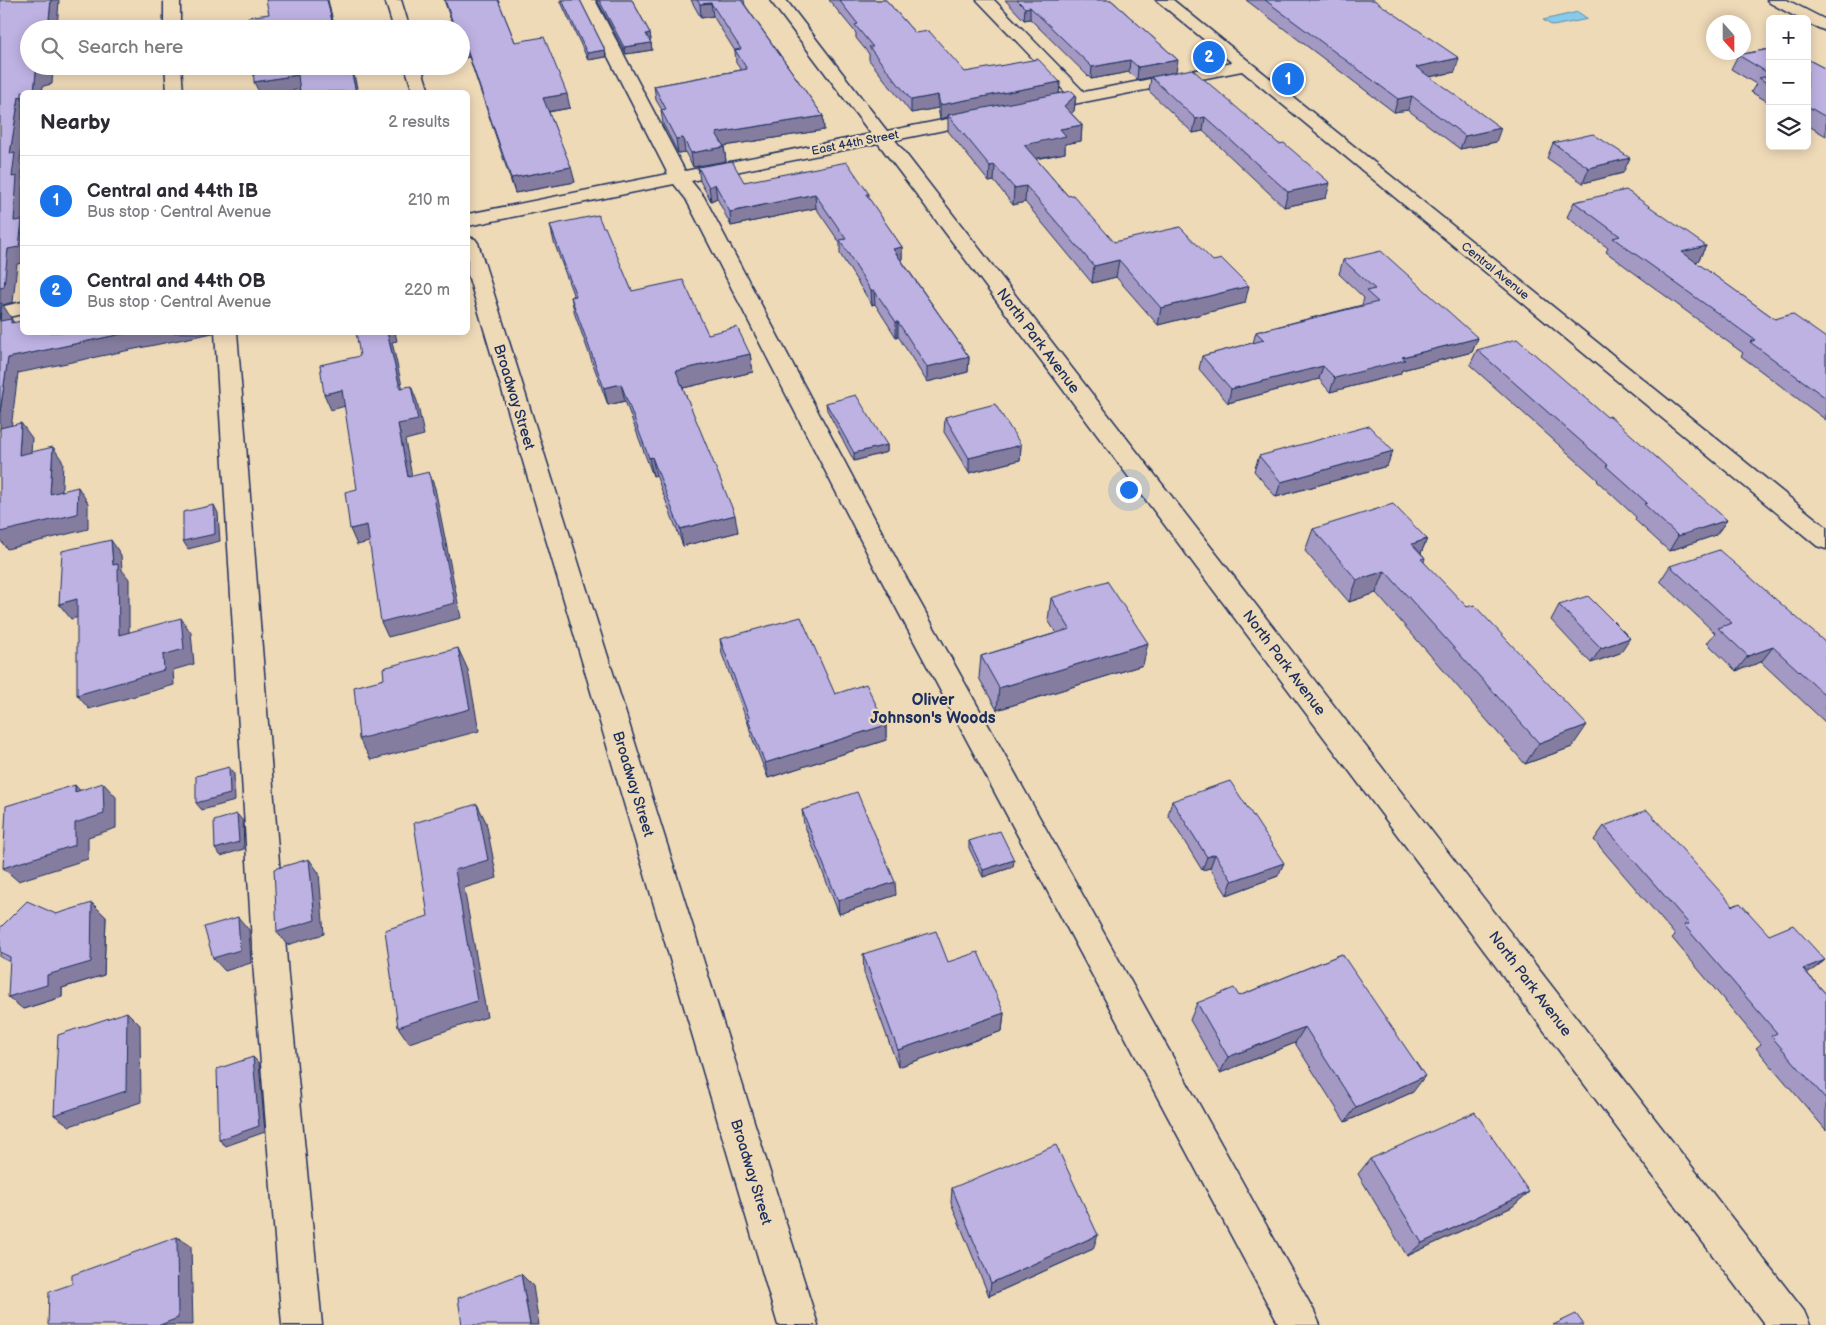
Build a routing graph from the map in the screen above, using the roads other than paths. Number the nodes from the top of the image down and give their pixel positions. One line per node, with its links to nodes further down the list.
1 (172, 0): 8 (street)
2 (393, 0): 9 (street)
3 (588, 0): 20 (street)
4 (778, 0): 19 (street, North Park Avenue)
5 (985, 0): 16 (street)
6 (1164, 0): 11 (street, Central Avenue)
7 (1775, 0): 10 (street)
8 (172, 20)
9 (399, 20)
10 (1826, 26)
11 (1242, 66): 16 (street); 26 (street, Central Avenue)
12 (174, 75): 14 (street)
13 (416, 75): 15 (street)
14 (175, 90)
15 (420, 90)
16 (1080, 98): 17 (street)
17 (1024, 109)
18 (996, 115): 19 (street, East 44th Street)
19 (883, 138): 20 (street, East 44th Street); 30 (street, North Park Avenue)
20 (680, 178): 21 (street, East 44th Street); 29 (street)
21 (470, 220)
22 (470, 251): 28 (street, Broadway Street)
23 (20, 308): 24 (street)
24 (0, 313)
25 (226, 335): 27 (street)
26 (1826, 540)
27 (302, 1325)
28 (798, 1325)
29 (1300, 1325)
30 (1790, 1325)

